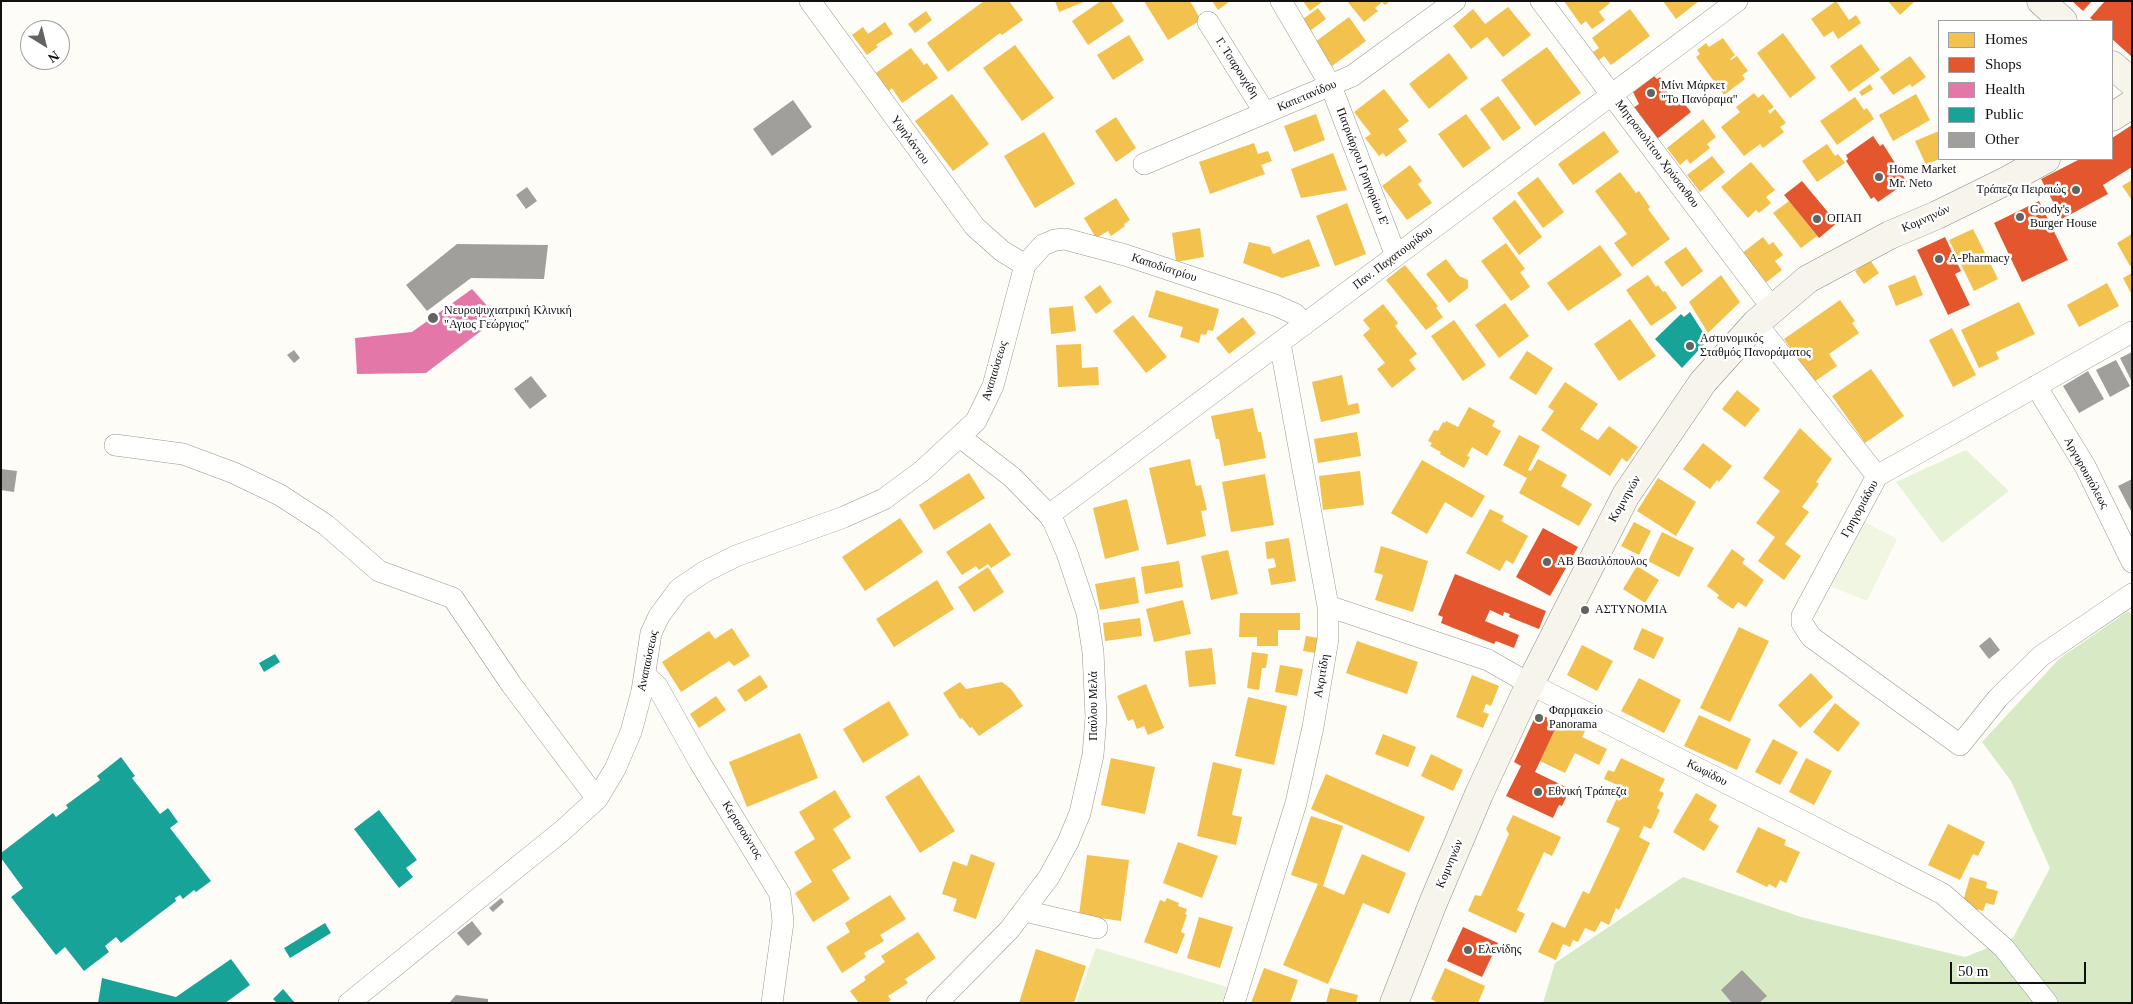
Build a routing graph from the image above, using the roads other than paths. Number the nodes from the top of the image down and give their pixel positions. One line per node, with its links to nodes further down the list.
1 (810, 1): 19 (street, Υψηλάντου)
2 (1281, 1): 11 (street, Πατριάρχου Γρηγορίου Ε')
3 (1455, 1): 11 (street, Καπετανίδου)
4 (1541, 1): 12 (street, Μητροπολίτου Χρύσανθου)
5 (1737, 1): 12 (street, Παν. Παχατουρίδου)
6 (2041, 1): 7 (main road)
7 (2062, 20)
8 (1208, 22): 14 (street, Γ. Τσαρουχίδη)
9 (2113, 66): 10 (main road)
10 (2132, 82)
11 (1331, 86): 14 (street, Καπετανίδου); 18 (street, Πατριάρχου Γρηγορίου Ε')
12 (1612, 95): 18 (street, Παν. Παχατουρίδου); 20 (street, Μητροπολίτου Χρύσανθου)
13 (2132, 104): 15 (main road)
14 (1266, 113): 17 (street, Καπετανίδου)
15 (2113, 116)
16 (2044, 160): 20 (main road, Κομνηνών)
17 (1144, 164)
18 (1396, 256): 21 (street, Παν. Παχατουρίδου)
19 (1025, 265): 21 (street, Καποδίστρίου); 25 (street, Αναπαύσεως)
20 (1764, 315): 27 (street, Μητροπολίτου Χρύσανθου); 34 (main road, Κομνηνών)
21 (1304, 325): 23 (street, Παν. Παχατουρίδου)
22 (2132, 332): 24 (street, Γρηγοριάδου)
23 (1280, 343): 28 (street, Παν. Παχατουρίδου); 32 (street, Ακριτίδη)
24 (2036, 386): 27 (street, Γρηγοριάδου); 29 (street, Αργυρουπόλεως)
25 (960, 437): 28 (street, Παύλου Μελά); 33 (street, Αναπαύσεως)
26 (115, 445): 35 (street)
27 (1877, 476): 31 (street, Γρηγοριάδου)
28 (1049, 515): 36 (street, Παύλου Μελά)
29 (2126, 537): 30 (street, Αργυρουπόλεως)
30 (2132, 562)
31 (2132, 594)
32 (1328, 606): 34 (street, Κωφίδου); 41 (street, Ακριτίδη)
33 (644, 675): 35 (street, Αναπαύσεως); 39 (street, Κερασούντος)
34 (1530, 684): 42 (main road, Κομνηνών); 43 (street, Κωφίδου)
35 (597, 799): 38 (street, Αναπαύσεως)
36 (1025, 911): 37 (street); 40 (street, Παύλου Μελά)
37 (1097, 928)
38 (349, 1003)
39 (772, 1003)
40 (937, 1003)
41 (1234, 1003)
42 (1394, 1003)
43 (2047, 1003)

